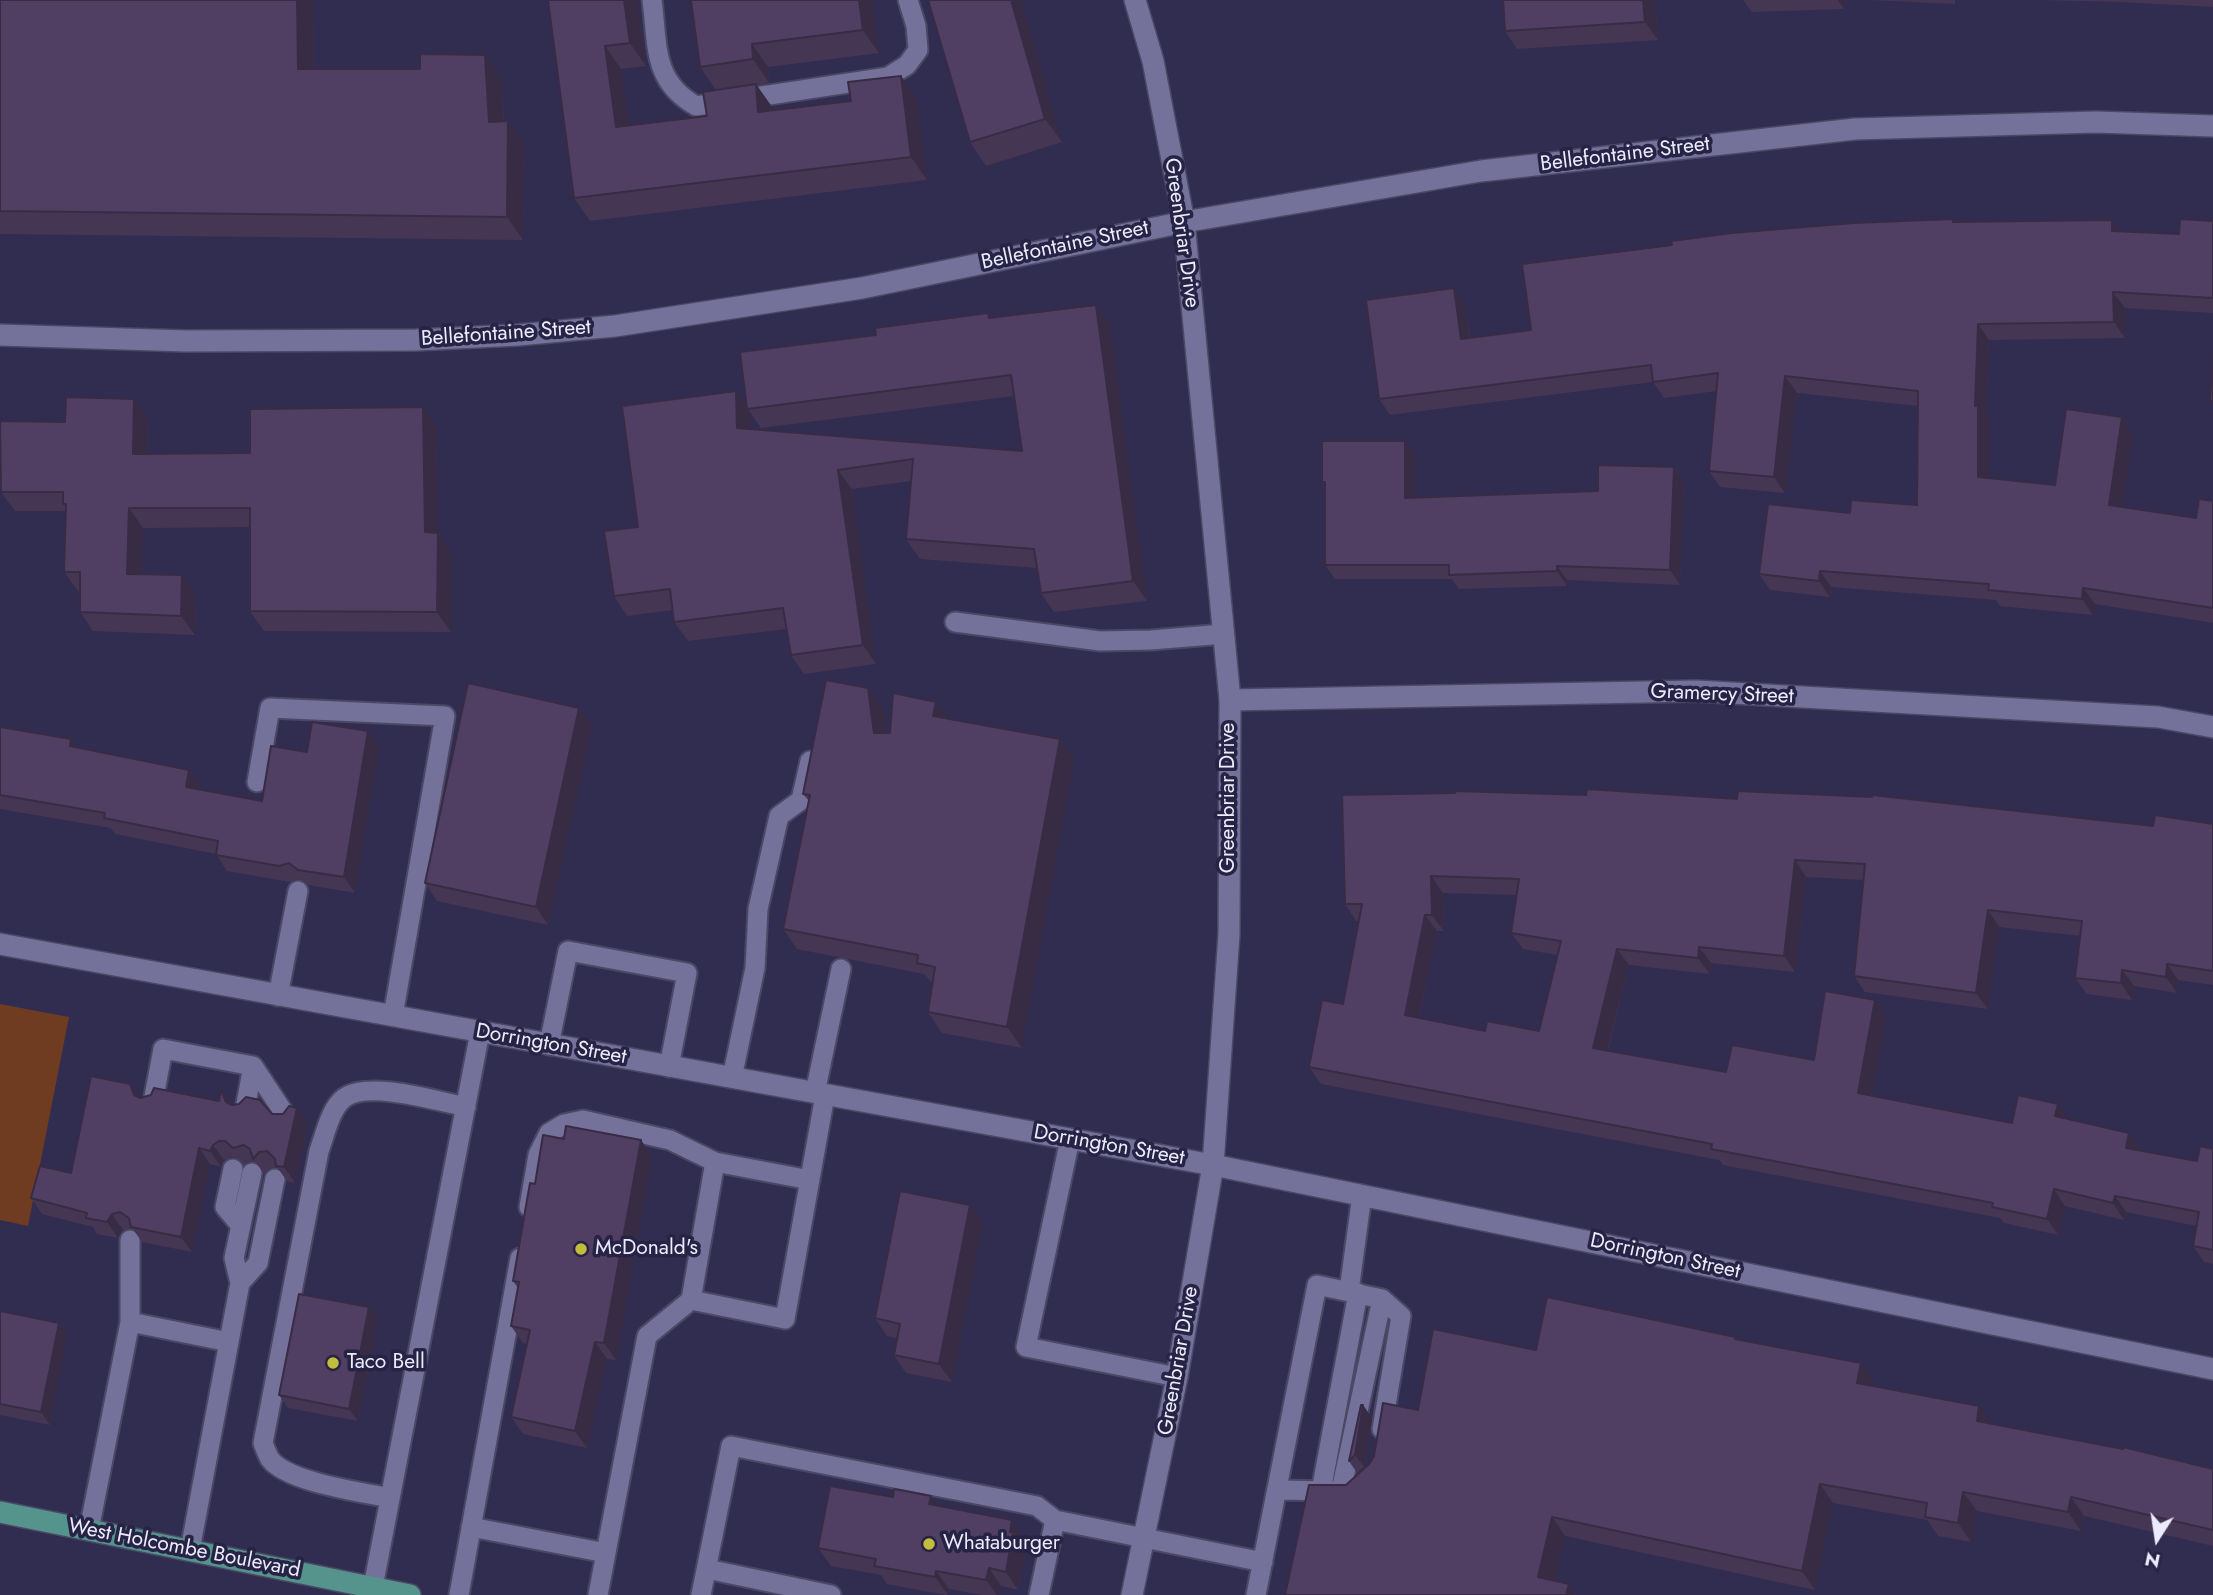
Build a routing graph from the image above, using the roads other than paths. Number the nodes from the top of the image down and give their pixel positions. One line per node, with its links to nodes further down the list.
1 (652, 0): 2 (lane)
2 (908, 0)
3 (1135, 0): 5 (street, Greenbriar Drive)
4 (2213, 126): 5 (street, Bellefontaine Street)
5 (1184, 222): 6 (street, Bellefontaine Street); 8 (street, Greenbriar Drive)
6 (0, 335)
7 (955, 622): 8 (lane)
8 (1224, 634): 9 (street, Greenbriar Drive)
9 (1230, 700): 10 (street, Gramercy Street); 30 (street, Greenbriar Drive)
10 (2213, 727)
11 (810, 761): 22 (lane)
12 (257, 782): 17 (lane)
13 (298, 891): 16 (lane)
14 (0, 944): 16 (street, Dorrington Street)
15 (841, 969): 23 (lane)
16 (278, 996): 17 (street, Dorrington Street)
17 (393, 1016): 18 (street, Dorrington Street)
18 (480, 1032): 19 (street, Dorrington Street); 25 (lane)
19 (549, 1045): 21 (street, Dorrington Street); 21 (lane)
20 (253, 1066): 24 (lane); 26 (lane); 27 (lane)
21 (669, 1067): 22 (street, Dorrington Street)
22 (732, 1078): 23 (street, Dorrington Street)
23 (820, 1094): 28 (street, Dorrington Street); 33 (lane)
24 (153, 1102)
25 (466, 1107): 49 (lane); 49 (lane)
26 (245, 1109)
27 (288, 1119)
28 (1070, 1139): 30 (street, Dorrington Street); 43 (lane)
29 (715, 1162): 33 (lane); 39 (lane); 52 (lane)
30 (1213, 1165): 34 (street, Dorrington Street); 43 (street, Greenbriar Drive)
31 (242, 1171): 36 (lane)
32 (275, 1179): 36 (lane)
33 (810, 1180): 39 (lane)
34 (1362, 1195): 37 (lane); 42 (street, Dorrington Street)
35 (130, 1240): 40 (lane)
36 (240, 1283): 41 (lane)
37 (1354, 1292): 38 (lane); 46 (lane); 47 (lane)
38 (1382, 1299): 44 (lane); 48 (lane)
39 (691, 1300): 56 (lane)
40 (130, 1322): 41 (lane); 53 (lane)
41 (229, 1342): 55 (lane)
42 (2213, 1369)
43 (1177, 1377): 54 (street, Greenbriar Drive)
44 (1380, 1447)
45 (1362, 1486): 48 (lane)
46 (1277, 1490): 47 (lane); 57 (lane)
47 (1321, 1491): 48 (lane)
48 (1341, 1492)
49 (390, 1498): 59 (lane)
50 (0, 1513): 53 (main road, West Holcombe Boulevard)
51 (1055, 1520): 54 (lane); 58 (lane); 65 (lane)
52 (471, 1527): 56 (lane); 61 (lane)
53 (89, 1530): 55 (main road, West Holcombe Boulevard)
54 (1144, 1540): 57 (lane); 66 (street, Greenbriar Drive)
55 (190, 1550): 59 (main road, West Holcombe Boulevard)
56 (606, 1553): 62 (lane)
57 (1263, 1562): 67 (lane)
58 (707, 1569): 63 (lane); 64 (lane)
59 (373, 1587): 60 (main road, West Holcombe Boulevard)
60 (410, 1595)
61 (459, 1595)
62 (597, 1595)
63 (701, 1595)
64 (831, 1595)
65 (1038, 1595)
66 (1132, 1595)
67 (1256, 1595)

